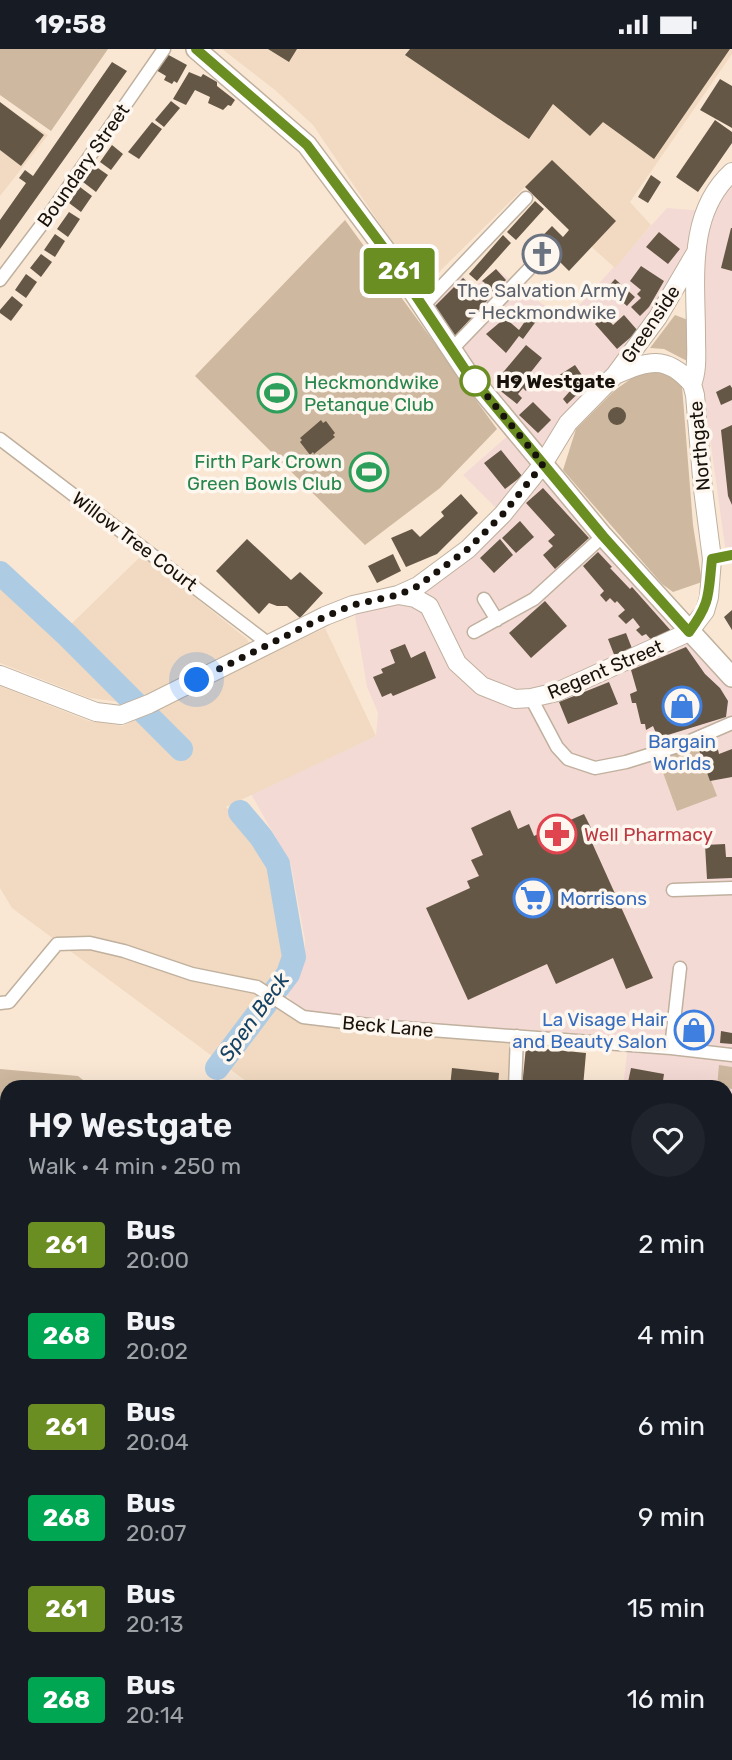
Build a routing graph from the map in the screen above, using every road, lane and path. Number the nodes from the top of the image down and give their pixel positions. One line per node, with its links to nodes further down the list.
1 (164, 49): 7 (street, Boundary Street)
2 (196, 49): 8 (main road)
3 (732, 171): 5 (street, Greenside)
4 (526, 198): 8 (street)
5 (695, 254): 10 (street, Greenside); 11 (street, Northgate)
6 (532, 265): 9 (street)
7 (0, 280)
8 (423, 306): 9 (main road)
9 (452, 349): 13 (main road)
10 (615, 375): 11 (street); 13 (street, Greenside)
11 (692, 384): 16 (street, Northgate)
12 (0, 439): 24 (street, Willow Tree Court)
13 (543, 464): 14 (main road); 17 (street, Greenside)
14 (603, 536): 21 (street); 23 (main road)
15 (732, 555): 16 (street)
16 (712, 559): 23 (street, Northgate)
17 (442, 569): 18 (street, Greenside); 20 (street)
18 (398, 595): 20 (street); 24 (street, Greenside)
19 (484, 599): 21 (street)
20 (434, 615): 27 (street, Regent Street)
21 (497, 620): 22 (street)
22 (474, 632)
23 (689, 632): 25 (main road); 27 (street, Regent Street)
24 (269, 644): 26 (street, Greenside)
25 (729, 670)
26 (0, 675)
27 (531, 698): 28 (street)
28 (732, 723)
29 (732, 888): 30 (street)
30 (673, 890)
31 (680, 968): 34 (street)
32 (0, 1003): 33 (street, Beck Lane)
33 (517, 1036): 34 (street, Beck Lane); 36 (street)
34 (671, 1048): 35 (street, Beck Lane)
35 (732, 1055)
36 (515, 1080)

